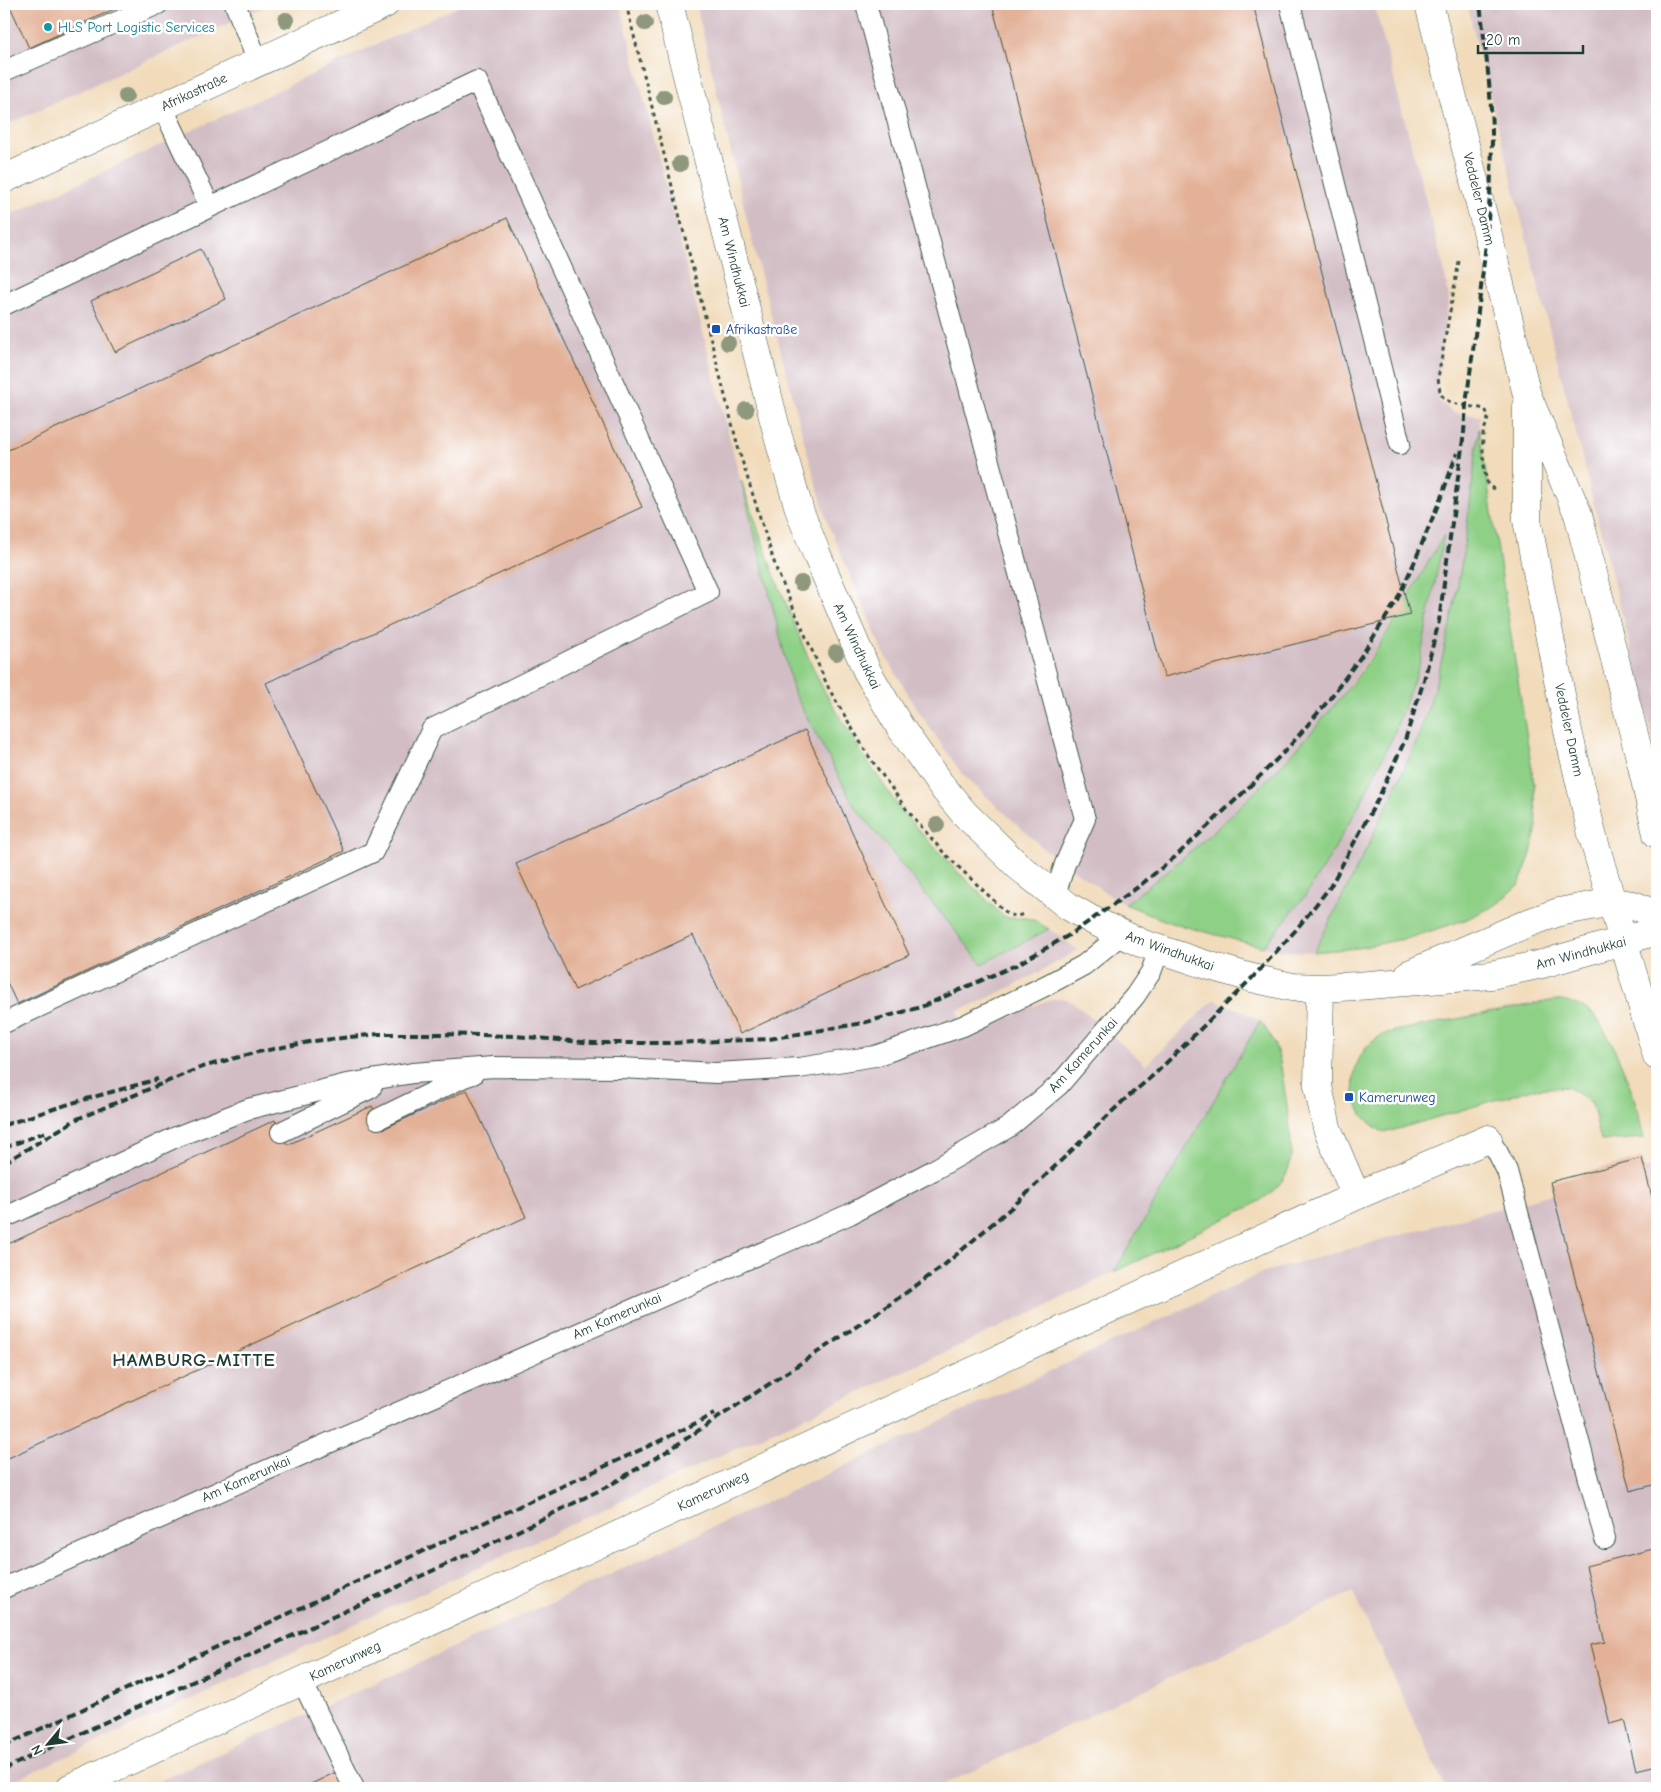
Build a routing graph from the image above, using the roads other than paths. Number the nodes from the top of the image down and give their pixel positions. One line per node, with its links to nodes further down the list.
1 (158, 4): 9 (lane)
2 (235, 4): 8 (lane)
3 (385, 4): 8 (street, Afrikastraße)
4 (669, 4): 17 (street, Am Windhukkai)
5 (866, 4): 17 (lane)
6 (1290, 4): 15 (lane)
7 (1429, 4): 14 (street, Veddeler Damm)
8 (258, 62): 10 (street, Afrikastraße)
9 (4, 71)
10 (162, 106): 11 (street, Afrikastraße); 12 (lane)
11 (4, 179)
12 (210, 207): 13 (lane); 26 (lane)
13 (4, 305)
14 (1527, 395): 16 (street, Veddeler Damm); 18 (street, Veddeler Damm)
15 (1400, 444)
16 (1657, 834)
17 (1055, 895): 21 (street, Am Windhukkai)
18 (1612, 902): 19 (street, Am Windhukkai); 22 (street, Veddeler Damm); 24 (street, Am Windhukkai)
19 (1657, 915)
20 (1657, 932): 22 (street, Am Windhukkai)
21 (1122, 934): 23 (street, Am Windhukkai); 28 (lane)
22 (1623, 942): 24 (street, Am Windhukkai); 27 (street, Veddeler Damm)
23 (1159, 950): 25 (street, Am Windhukkai); 36 (lane, Am Kamerunkai)
24 (1385, 984): 25 (street, Am Windhukkai)
25 (1320, 988): 33 (street)
26 (4, 1023)
27 (1657, 1056)
28 (494, 1067): 29 (lane); 30 (lane)
29 (413, 1073): 31 (lane); 34 (lane)
30 (378, 1119)
31 (281, 1132)
32 (1488, 1139): 33 (street, Kamerunweg); 35 (lane)
33 (1356, 1196): 37 (street, Kamerunweg)
34 (8, 1216)
35 (1605, 1539)
36 (4, 1588)
37 (302, 1681): 38 (street, Kamerunweg); 39 (lane)
38 (70, 1788)
39 (354, 1788)

